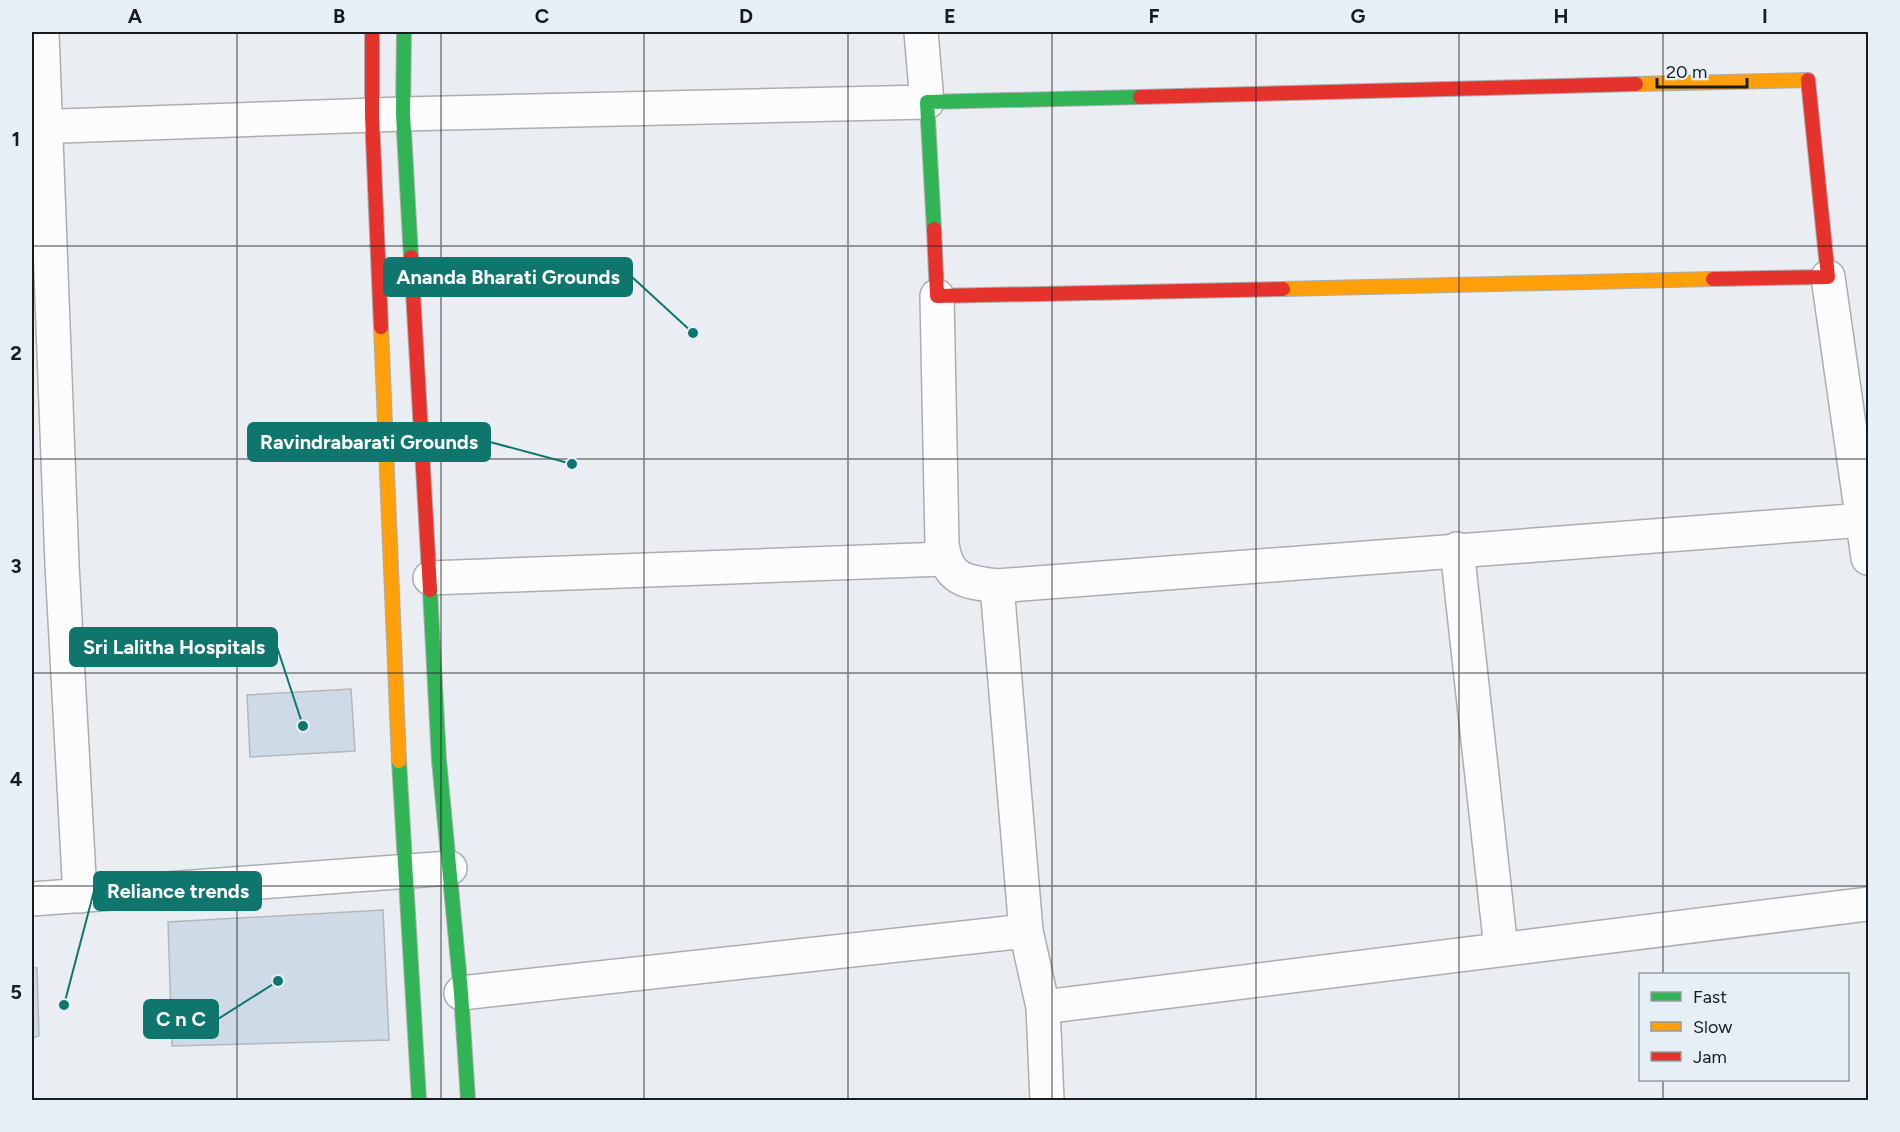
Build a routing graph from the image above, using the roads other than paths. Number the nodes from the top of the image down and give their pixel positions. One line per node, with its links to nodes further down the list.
1 (42, 32): 7 (street)
2 (372, 32): 6 (main road)
3 (404, 32): 6 (main road)
4 (921, 32): 5 (street)
5 (927, 102): 6 (street); 8 (main road); 9 (main road)
6 (387, 115): 7 (street); 14 (main road); 17 (main road)
7 (39, 127): 18 (street)
8 (1828, 277): 9 (main road); 10 (street)
9 (938, 296): 12 (street)
10 (1864, 519): 11 (street); 13 (street)
11 (1457, 549): 15 (street); 22 (street)
12 (944, 558): 14 (street); 15 (street)
13 (1869, 558)
14 (430, 578): 16 (main road)
15 (997, 586): 21 (street)
16 (450, 868): 17 (street); 23 (main road)
17 (404, 871): 18 (street); 25 (main road)
18 (80, 897): 19 (street)
19 (32, 899)
20 (1869, 904): 22 (street)
21 (1026, 931): 23 (street); 24 (street)
22 (1501, 949): 24 (street)
23 (461, 993): 26 (main road)
24 (1043, 1007): 27 (street)
25 (419, 1101)
26 (468, 1101)
27 (1047, 1101)

